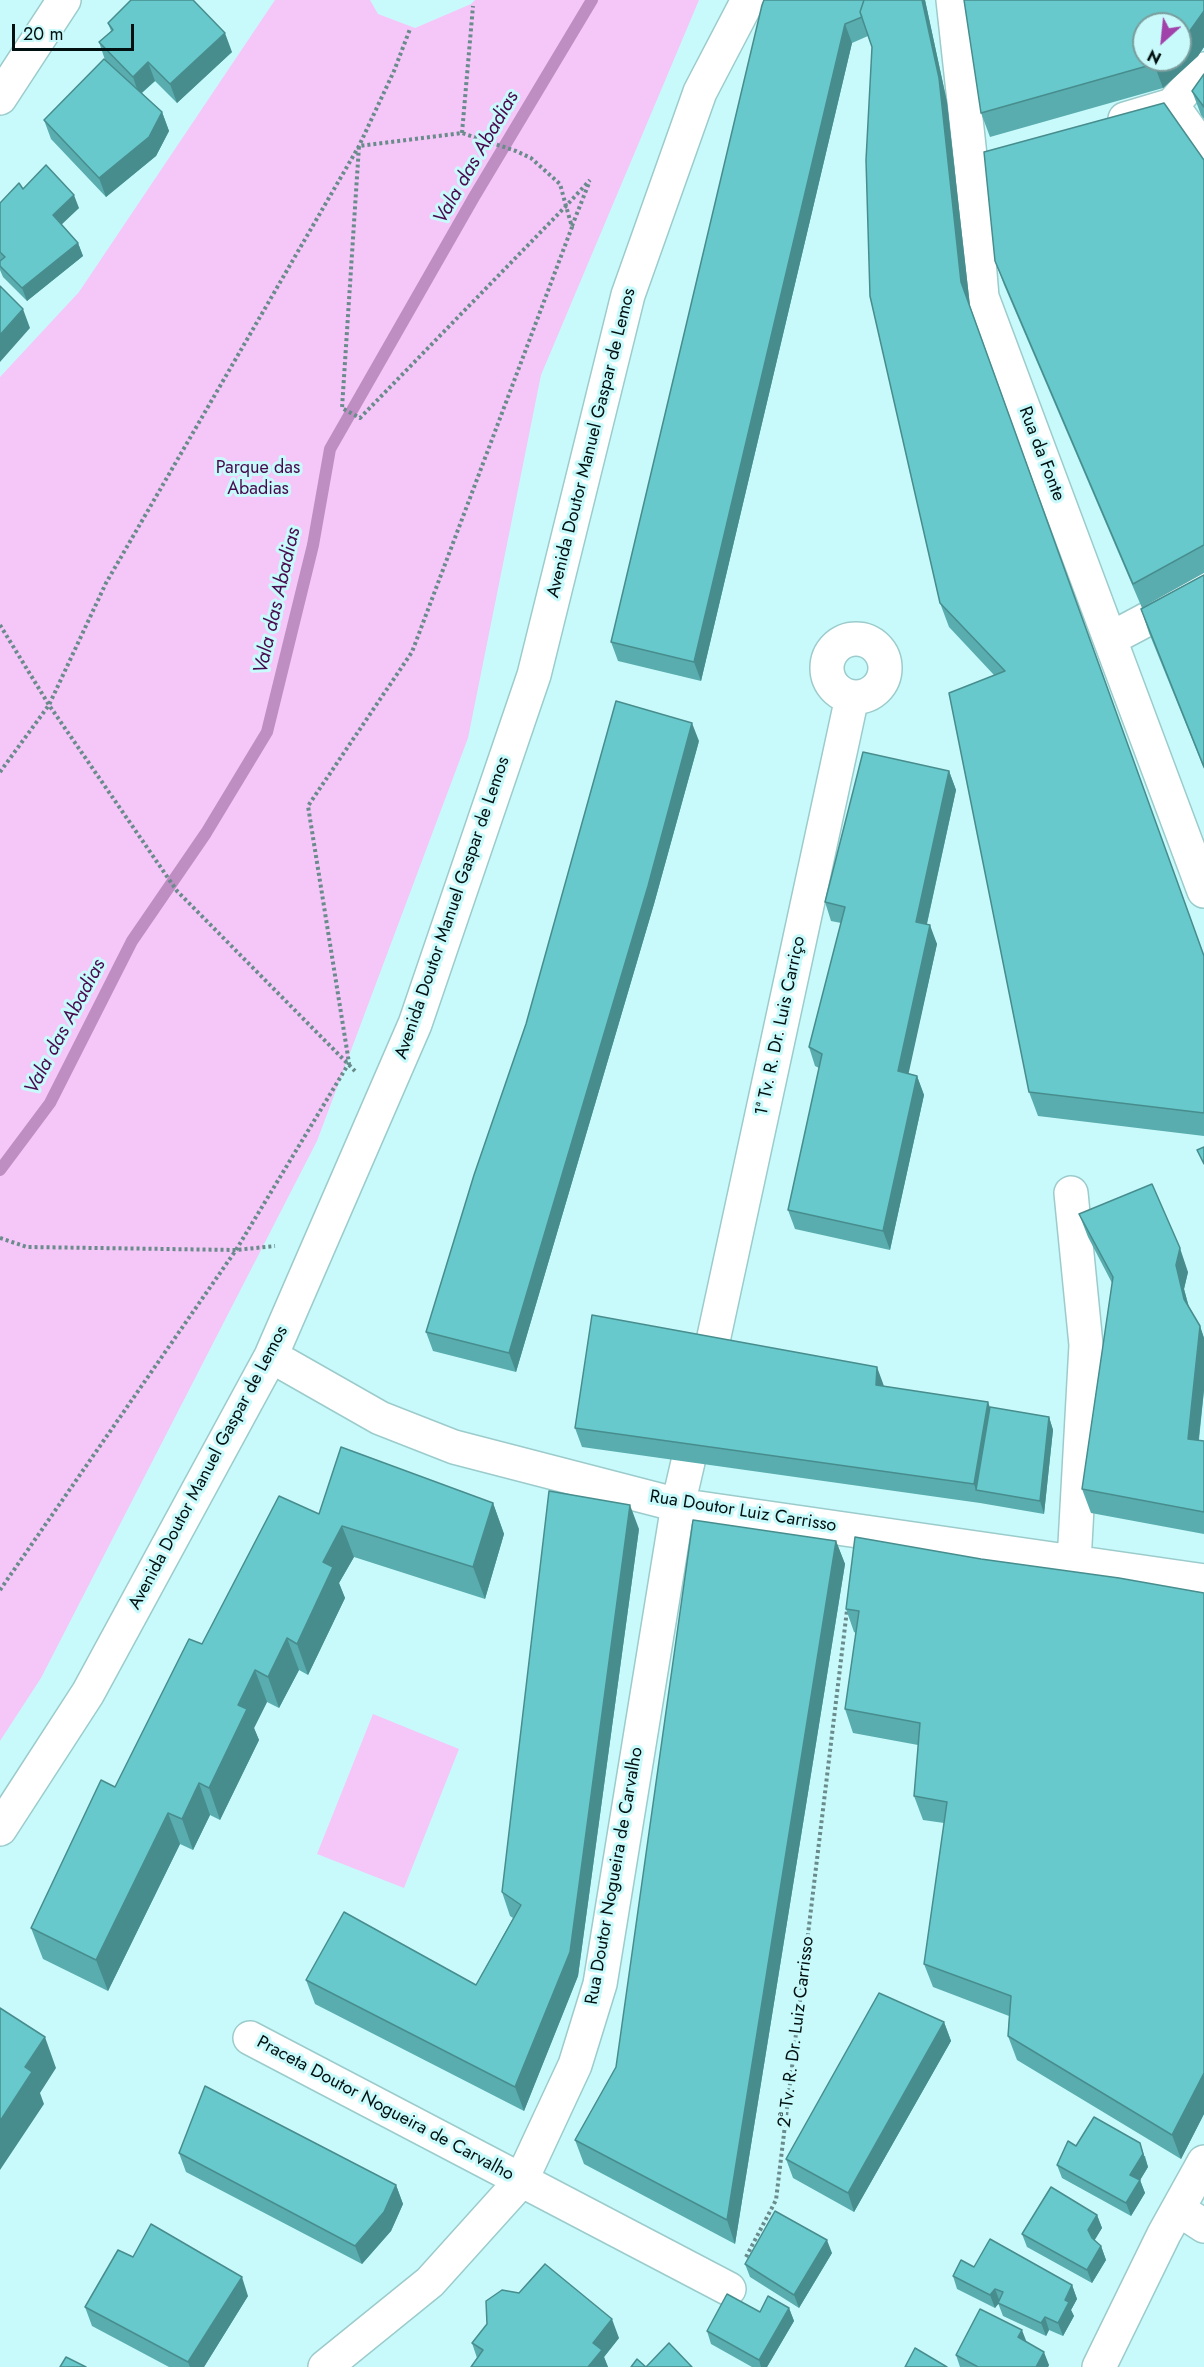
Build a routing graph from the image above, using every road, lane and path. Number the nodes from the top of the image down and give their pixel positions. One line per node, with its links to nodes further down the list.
1 (64, 0): 7 (street)
2 (748, 0): 31 (street, Avenida Doutor Manuel Gaspar de Lemos)
3 (953, 0): 14 (street, Rua da Fonte)
4 (473, 6): 10 (path)
5 (410, 29): 11 (path)
6 (1204, 69): 8 (street)
7 (0, 98)
8 (1172, 105): 9 (street); 12 (street)
9 (1094, 128)
10 (462, 133): 11 (path); 15 (path)
11 (359, 146): 15 (path); 21 (path)
12 (1204, 150)
13 (1005, 155): 14 (street)
14 (971, 165): 19 (street, Rua da Fonte)
15 (566, 206): 16 (path); 16 (path)
16 (572, 227): 25 (path)
17 (1204, 589): 19 (street)
18 (0, 625): 21 (path)
19 (1110, 639): 23 (street, Rua da Fonte)
20 (852, 697): 30 (street, 1ª Tv. R. Dr. Luis Carriço)
21 (49, 705): 22 (path); 25 (path)
22 (0, 772)
23 (1192, 824): 24 (street, Rua da Fonte)
24 (1204, 891)
25 (349, 1063): 29 (path)
26 (1071, 1193): 34 (street)
27 (0, 1238): 29 (path)
28 (275, 1246): 29 (path)
29 (236, 1250): 36 (path)
30 (710, 1355)
31 (271, 1356): 33 (street, Rua Doutor Luiz Carrisso); 38 (street, Avenida Doutor Manuel Gaspar de Lemos)
32 (687, 1462): 33 (street, Rua Doutor Nogueira de Carvalho)
33 (678, 1505): 34 (street, Rua Doutor Luiz Carrisso); 41 (street, Rua Doutor Nogueira de Carvalho)
34 (1074, 1562): 35 (street, Rua Doutor Luiz Carrisso)
35 (1204, 1581)
36 (0, 1590)
37 (849, 1601): 43 (path, 2ª Tv. R. Dr. Luiz Carrisso)
38 (0, 1829)
39 (250, 2038): 41 (street, Praceta Doutor Nogueira de Carvalho)
40 (1204, 2162): 42 (street)
41 (521, 2181): 43 (street); 44 (street, Rua Doutor Nogueira de Carvalho)
42 (1191, 2218): 45 (street)
43 (729, 2289)
44 (325, 2367)
45 (1099, 2367)

